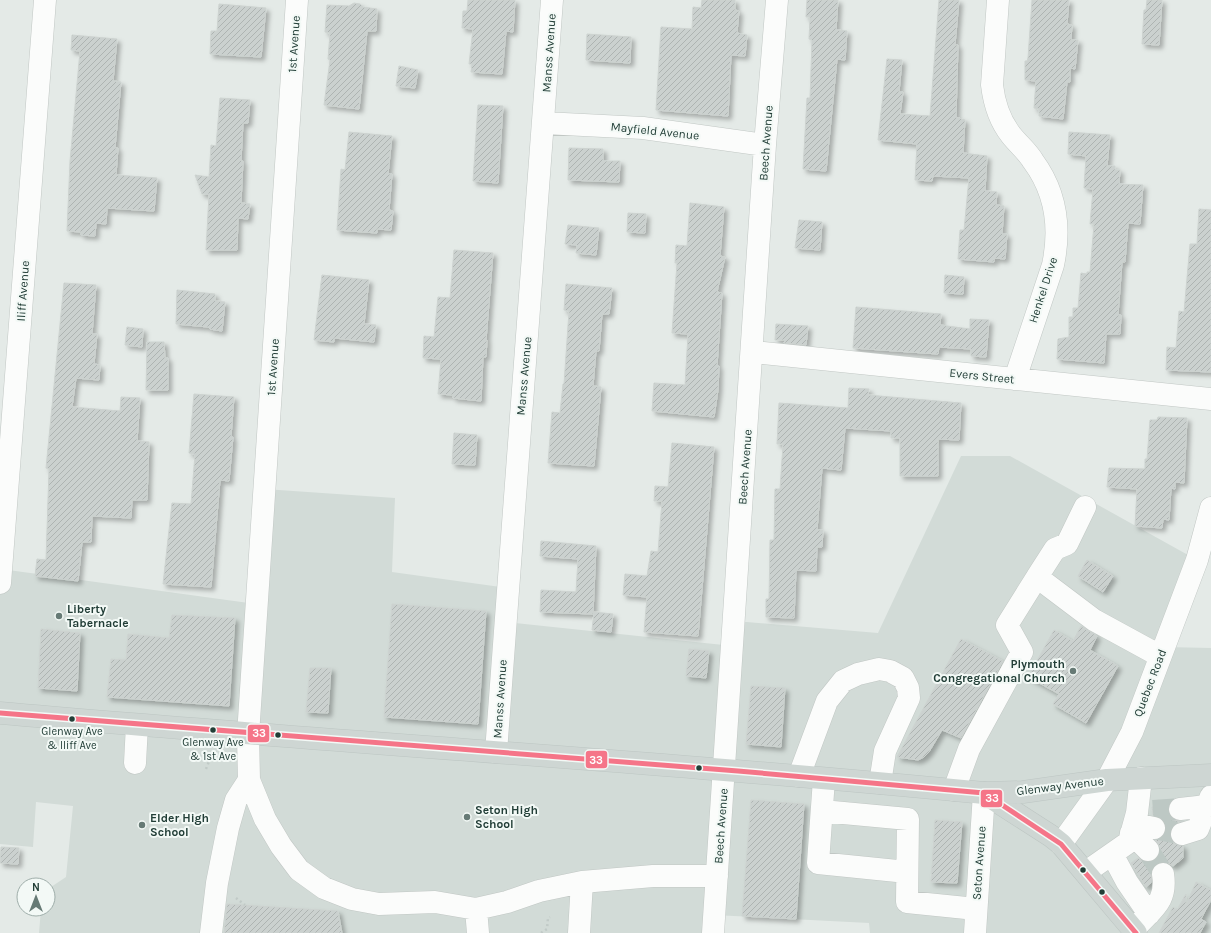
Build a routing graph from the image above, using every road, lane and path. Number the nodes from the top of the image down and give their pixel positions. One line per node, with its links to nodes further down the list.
1 (45, 0): 14 (street, Iliff Avenue)
2 (298, 0): 18 (street, 1st Avenue)
3 (552, 0): 6 (street, Manss Avenue)
4 (777, 0): 7 (street, Beech Avenue)
5 (998, 0): 9 (street, Henkel Drive)
6 (544, 123): 7 (street, Mayfield Avenue); 19 (street, Manss Avenue)
7 (766, 145): 8 (street, Beech Avenue)
8 (753, 352): 9 (street, Evers Street); 21 (street, Beech Avenue)
9 (1015, 379): 10 (street, Evers Street)
10 (1211, 399)
11 (1084, 507): 13 (street)
12 (1211, 508): 15 (street, Quebec Road)
13 (1038, 577): 15 (street); 29 (street)
14 (0, 583)
15 (1160, 656): 27 (street, Quebec Road)
16 (0, 714): 17 (main road, Glenway Avenue)
17 (137, 725): 18 (main road, Glenway Avenue); 20 (street)
18 (248, 734): 19 (main road, Glenway Avenue); 26 (street, 1st Avenue)
19 (496, 752): 21 (main road, Glenway Avenue)
20 (135, 763)
21 (725, 770): 23 (main road, Glenway Avenue); 42 (street, Beech Avenue)
22 (1211, 775): 24 (main road, Glenway Avenue)
23 (799, 776): 25 (main road, Glenway Avenue); 28 (street)
24 (1141, 778): 27 (main road, Glenway Avenue); 34 (street)
25 (824, 779): 28 (main road, Glenway Avenue); 33 (street)
26 (248, 780): 44 (street); 49 (street)
27 (1107, 780): 30 (main road, Glenway Avenue); 36 (street, Quebec Road)
28 (880, 783): 29 (main road, Glenway Avenue)
29 (954, 790): 30 (main road, Glenway Avenue)
30 (984, 793): 36 (main road); 45 (street, Seton Avenue)
31 (1209, 801): 32 (street); 35 (street)
32 (1180, 809)
33 (822, 811): 39 (street); 39 (street)
34 (1142, 821): 37 (street); 38 (street)
35 (1182, 834)
36 (1062, 844): 40 (main road)
37 (1148, 850)
38 (1112, 854): 40 (street); 46 (street)
39 (907, 872): 45 (street)
40 (1086, 872): 48 (main road)
41 (1163, 874): 46 (street)
42 (717, 876): 43 (street); 53 (street, Beech Avenue)
43 (582, 882): 44 (street); 52 (street)
44 (476, 909): 50 (street)
45 (976, 909): 54 (street, Seton Avenue)
46 (1149, 914): 48 (street)
47 (550, 917): 51 (path)
48 (1135, 931)
49 (211, 933)
50 (478, 933)
51 (541, 933)
52 (579, 933)
53 (713, 933)
54 (975, 933)

